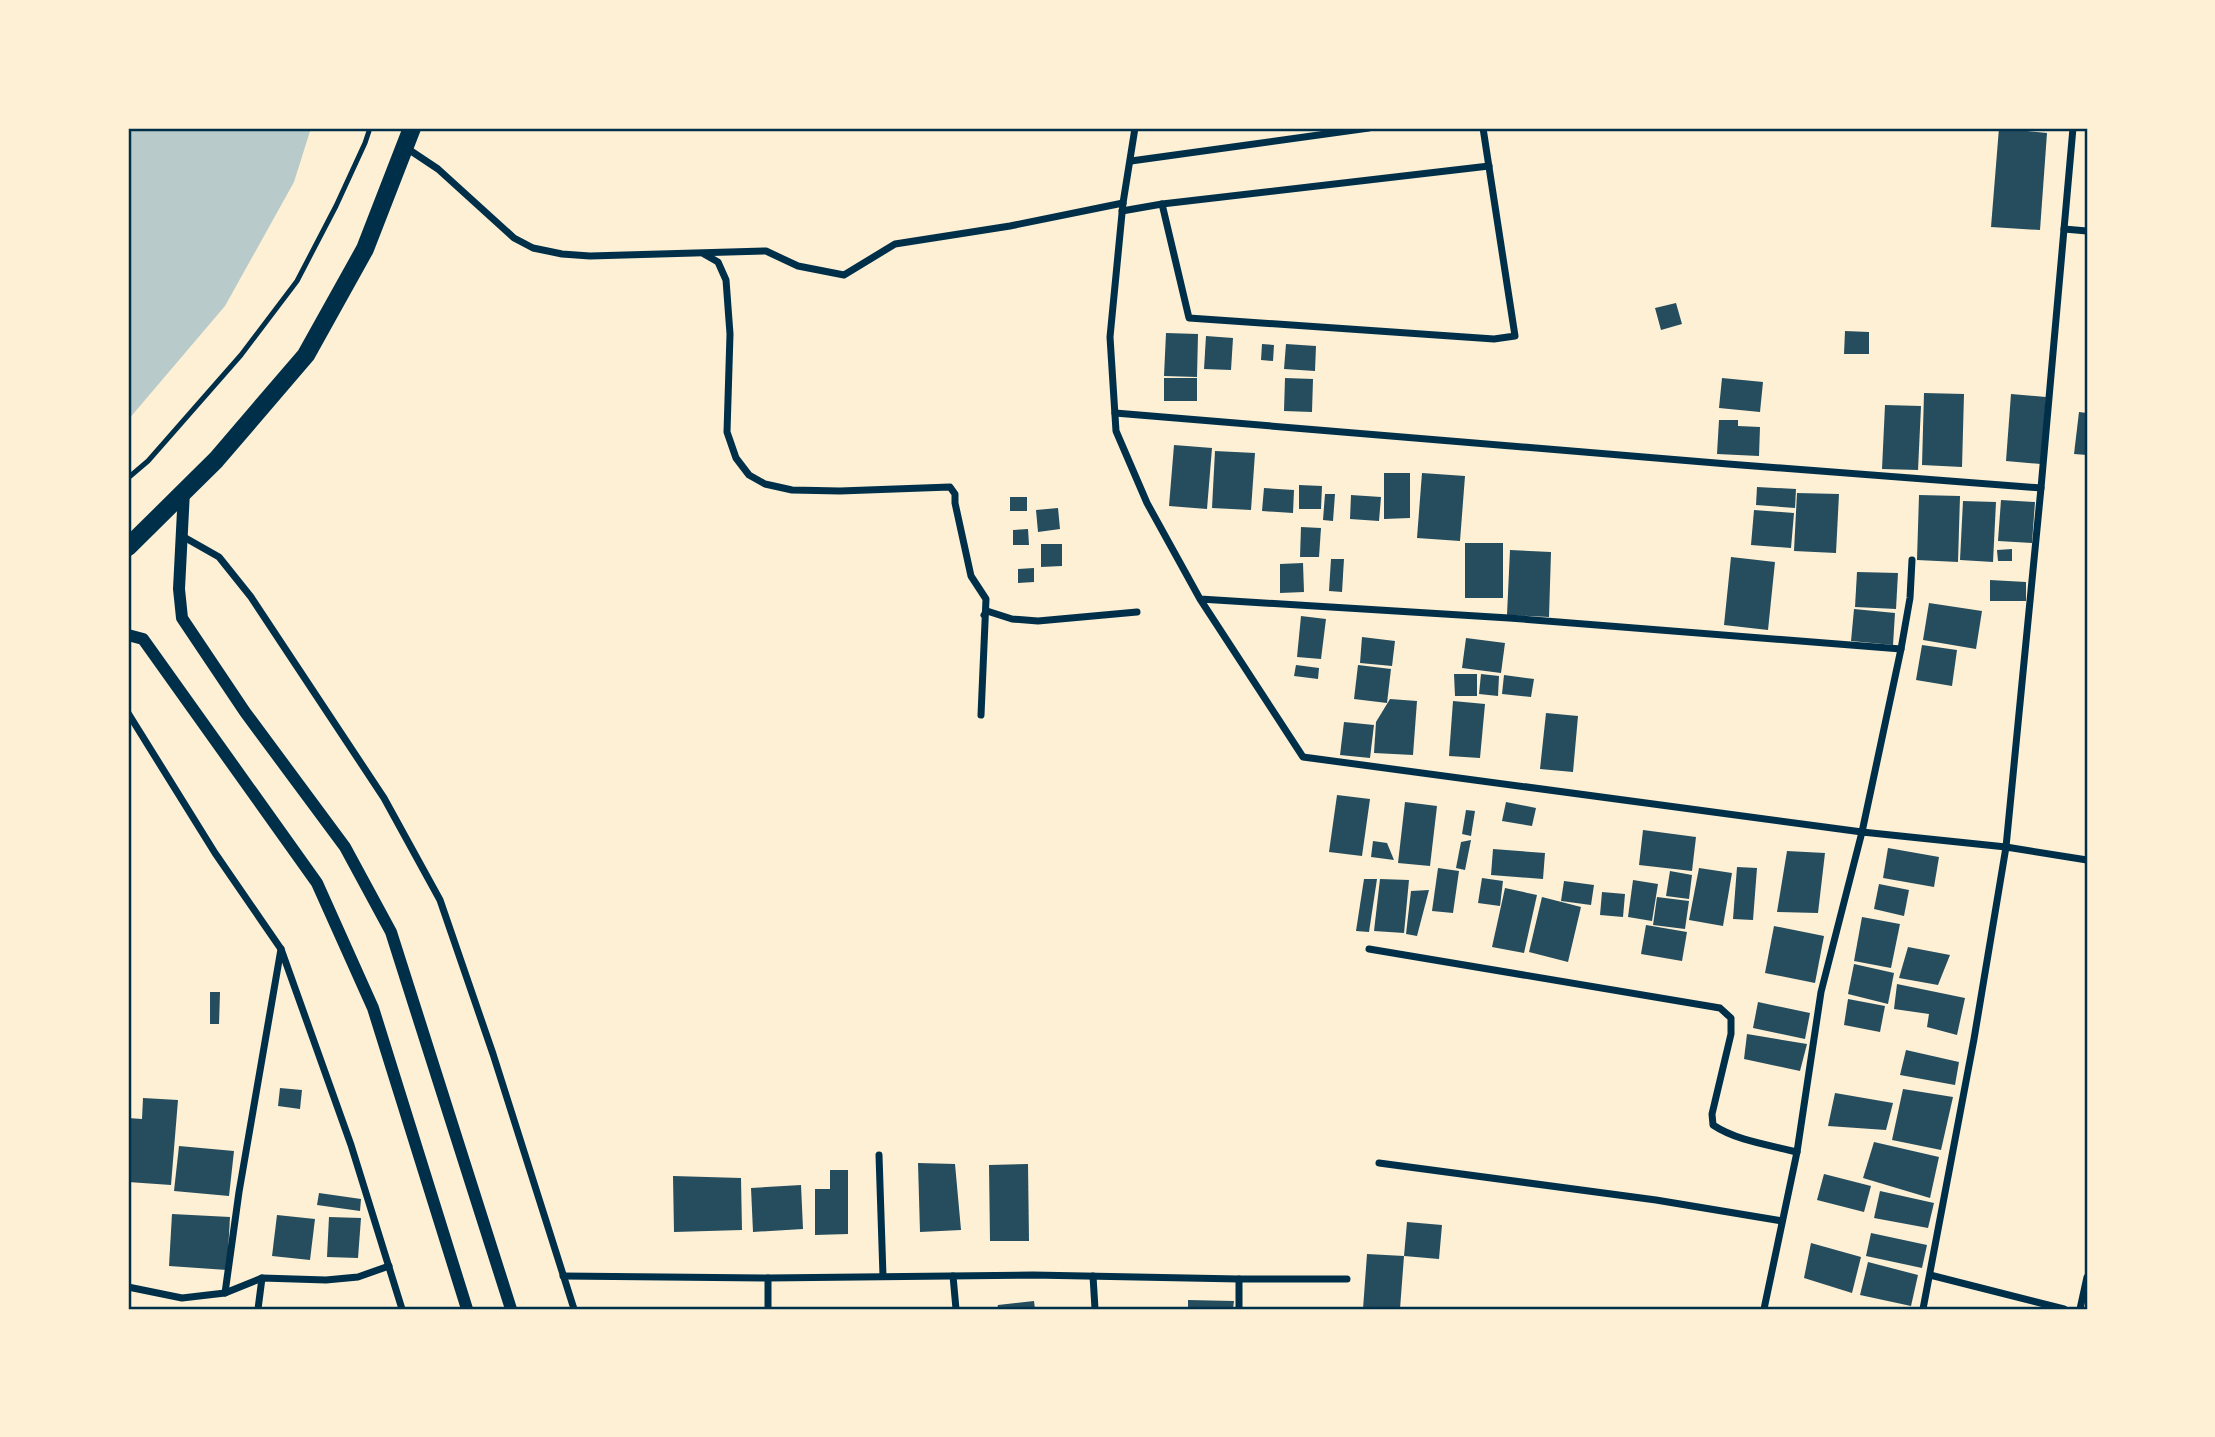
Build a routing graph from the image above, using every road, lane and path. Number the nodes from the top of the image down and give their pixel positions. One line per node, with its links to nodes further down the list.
1 (370, 128): 17 (lane)
2 (412, 128): 7 (main road)
3 (1135, 128): 8 (street)
4 (1368, 128): 8 (street)
5 (1483, 128): 9 (street)
6 (2073, 128): 13 (street)
7 (404, 147): 15 (street); 19 (main road)
8 (1131, 161): 10 (street)
9 (1489, 166): 11 (street); 11 (street)
10 (1123, 202): 12 (street); 15 (street)
11 (1162, 204): 12 (street)
12 (1122, 211): 16 (street)
13 (2064, 229): 14 (street); 18 (street)
14 (2087, 231)
15 (703, 254): 25 (street)
16 (1115, 413): 18 (street); 23 (street)
17 (128, 478)
18 (2041, 488): 31 (street)
19 (184, 491): 20 (street); 21 (main road)
20 (181, 536): 41 (street); 55 (street)
21 (128, 547)
22 (1912, 560): 27 (street)
23 (1200, 599): 27 (street); 30 (street)
24 (1137, 612): 25 (street)
25 (984, 615): 29 (street)
26 (128, 635): 54 (street)
27 (1902, 649): 30 (street)
28 (128, 713): 33 (street)
29 (981, 715)
30 (1862, 832): 31 (street); 35 (street)
31 (2006, 847): 32 (street); 40 (street)
32 (2087, 860)
33 (281, 949): 39 (street); 51 (street)
34 (1369, 949): 35 (street)
35 (1797, 1152): 38 (street)
36 (879, 1155): 42 (street)
37 (1379, 1163): 38 (street)
38 (1782, 1221): 61 (street)
39 (389, 1266): 46 (street); 53 (street)
40 (1930, 1275): 62 (street); 63 (street)
41 (563, 1276): 47 (street); 56 (street)
42 (883, 1276): 43 (street); 47 (street)
43 (953, 1276): 44 (street); 58 (street)
44 (1093, 1276): 48 (street); 59 (street)
45 (2087, 1277): 64 (street)
46 (262, 1278): 51 (street); 52 (street)
47 (768, 1278): 57 (street)
48 (1239, 1279): 49 (street); 60 (street)
49 (1347, 1279)
50 (128, 1287): 51 (street)
51 (225, 1293)
52 (258, 1309)
53 (402, 1309)
54 (467, 1309)
55 (511, 1309)
56 (574, 1309)
57 (768, 1309)
58 (956, 1309)
59 (1094, 1309)
60 (1239, 1309)
61 (1764, 1309)
62 (1923, 1309)
63 (2064, 1309)
64 (2080, 1309)

